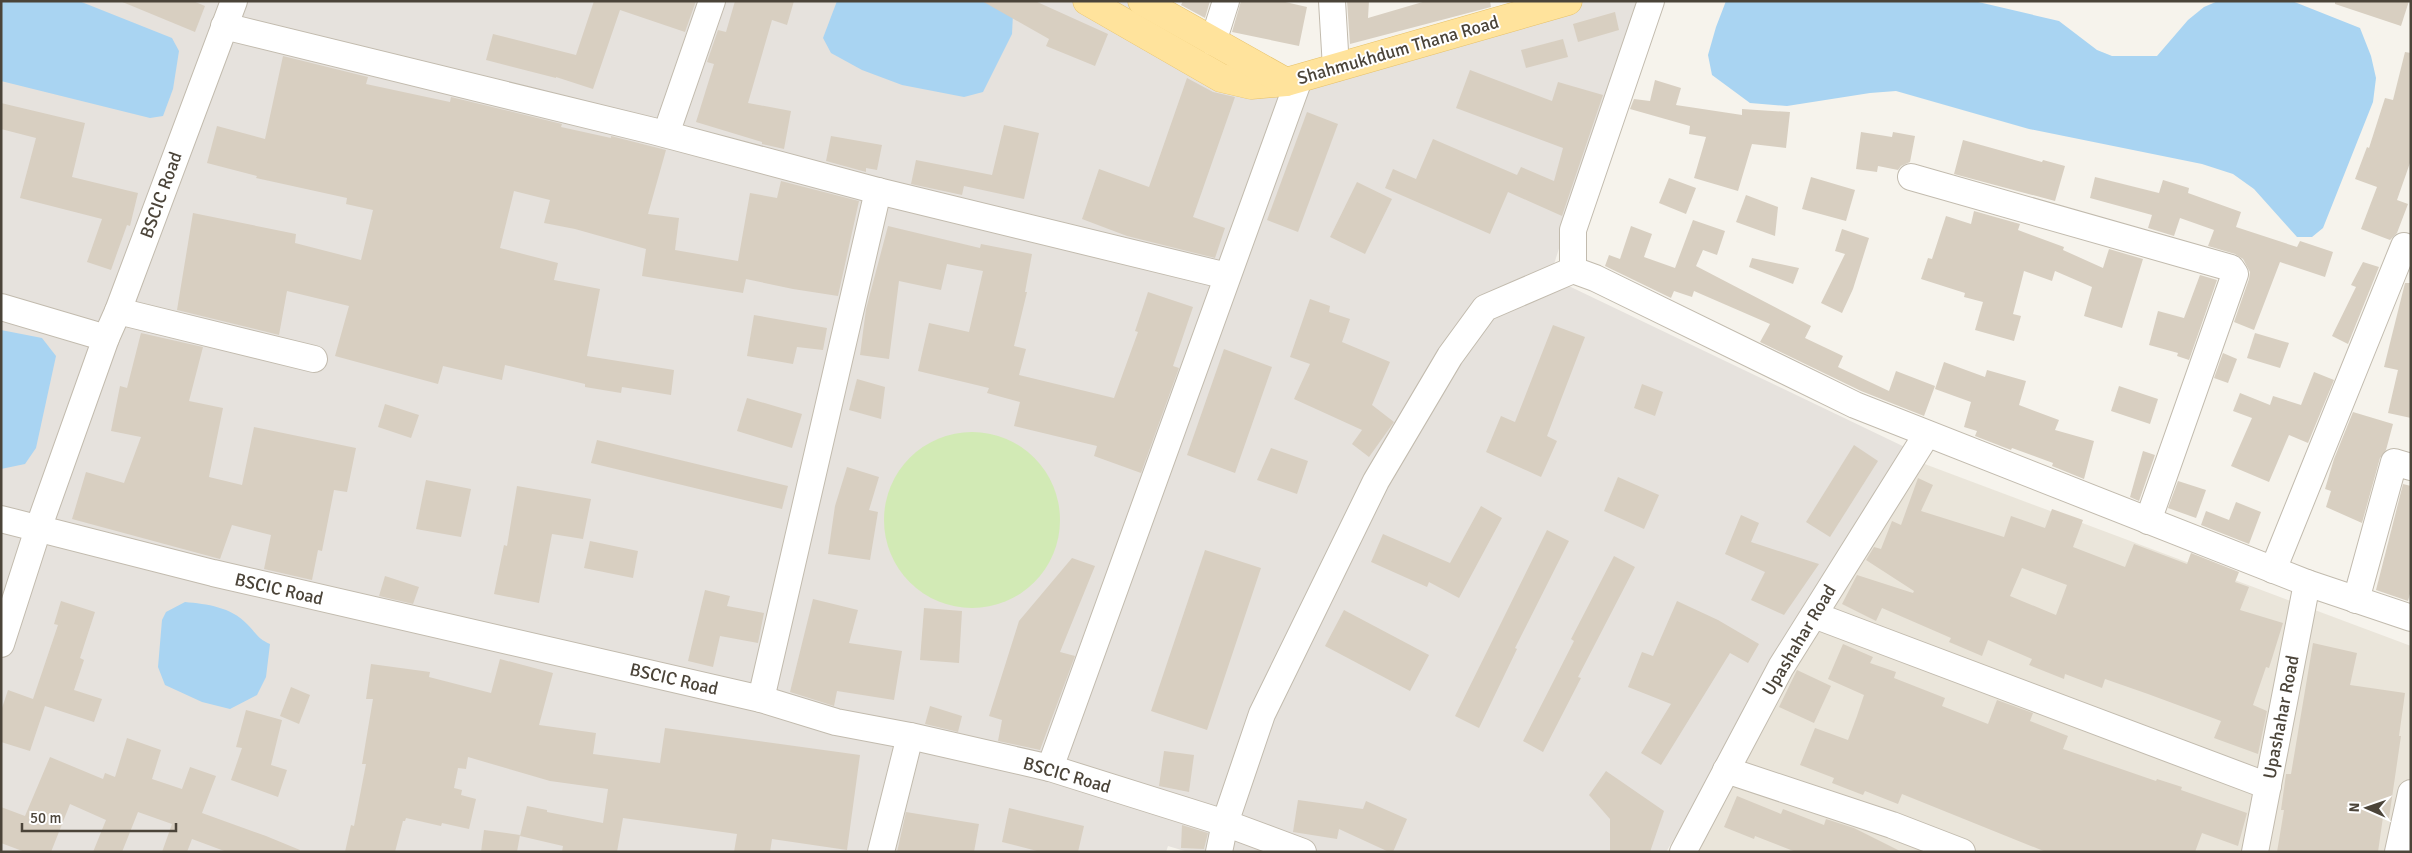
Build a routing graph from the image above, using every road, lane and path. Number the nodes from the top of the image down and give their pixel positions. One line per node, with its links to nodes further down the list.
1 (234, 1): 9 (street, BSCIC Road)
2 (712, 1): 13 (street)
3 (1087, 1): 12 (main road, Shahmukhdum Thana Road)
4 (1142, 1): 10 (main road, Shahmukhdum Thana Road)
5 (1226, 1): 10 (street)
6 (1332, 1): 11 (street)
7 (1568, 1): 11 (main road, Shahmukhdum Thana Road)
8 (1651, 1): 17 (street)
9 (224, 26): 13 (street); 20 (street, BSCIC Road)
10 (1213, 42): 12 (main road, Shahmukhdum Thana Road)
11 (1336, 68): 12 (main road, Shahmukhdum Thana Road)
12 (1292, 81): 18 (street)
13 (666, 134): 15 (street)
14 (1911, 177): 26 (street)
15 (878, 191): 18 (street); 34 (street)
16 (2404, 246): 28 (street)
17 (1573, 270): 23 (street); 40 (street)
18 (1227, 276): 36 (street)
19 (1, 307): 21 (street)
20 (118, 311): 21 (street, BSCIC Road); 22 (street)
21 (106, 338): 27 (street, BSCIC Road)
22 (314, 359)
23 (1927, 434): 26 (street); 31 (street, Upashahar Road)
24 (2411, 467): 30 (street)
25 (1, 519): 27 (street, BSCIC Road)
26 (2148, 521): 28 (street)
27 (38, 529): 33 (street, BSCIC Road); 34 (street, BSCIC Road)
28 (2273, 570): 29 (street)
29 (2307, 583): 30 (street); 38 (street, Upashahar Road)
30 (2356, 600): 32 (street)
31 (1814, 615): 37 (street, Upashahar Road); 38 (street)
32 (2411, 618)
33 (1, 644)
34 (761, 699): 35 (street, BSCIC Road)
35 (910, 736): 36 (street, BSCIC Road); 41 (street)
36 (1050, 768): 40 (street, BSCIC Road)
37 (1726, 770): 44 (street, Upashahar Road); 45 (street)
38 (2268, 786): 46 (street, Upashahar Road)
39 (2411, 793): 47 (street)
40 (1225, 823): 42 (street); 43 (street, BSCIC Road)
41 (881, 852)
42 (1220, 852)
43 (1303, 852)
44 (1683, 852)
45 (1962, 852)
46 (2255, 852)
47 (2398, 852)

